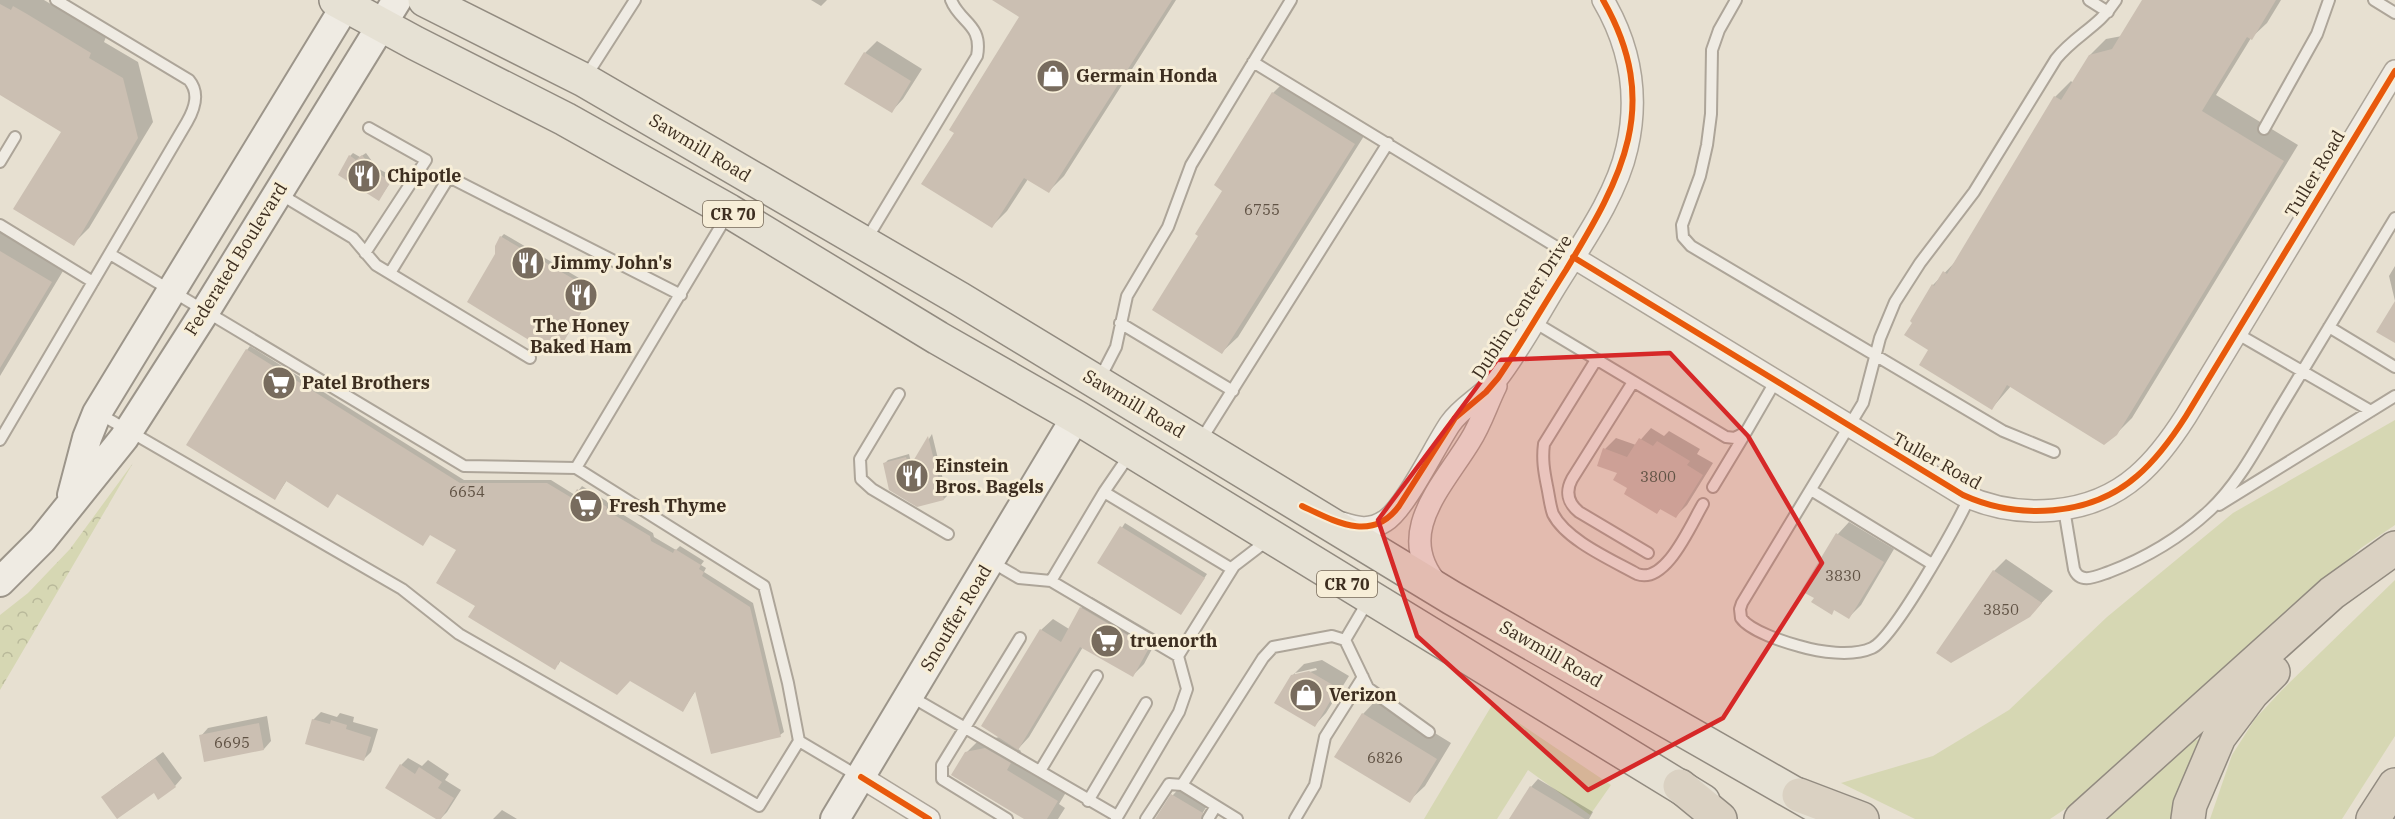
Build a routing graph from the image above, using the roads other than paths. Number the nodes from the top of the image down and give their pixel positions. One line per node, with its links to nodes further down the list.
1 (56, 0): 30 (lane)
2 (425, 0): 18 (main road, Sawmill Road / CR 70)
3 (635, 0): 18 (lane)
4 (951, 0): 28 (lane)
5 (1291, 0): 16 (lane)
6 (1605, 0): 31 (street, Dublin Center Drive)
7 (1736, 0): 41 (lane)
8 (2089, 0): 13 (lane)
9 (2116, 0): 13 (lane)
10 (2329, 0): 20 (lane)
11 (2374, 0): 15 (lane)
12 (344, 2): 14 (main road, CR 70); 34 (main road, Federated Boulevard)
13 (2108, 12): 41 (lane)
14 (390, 13): 24 (main road, Federated Boulevard); 25 (main road, CR 70)
15 (2395, 13)
16 (1253, 62): 22 (lane); 38 (lane)
17 (2395, 71): 40 (street, Tuller Road)
18 (584, 80): 28 (main road, Sawmill Road / CR 70)
19 (369, 128): 29 (lane)
20 (2264, 129)
21 (15, 137): 23 (lane)
22 (1388, 143): 31 (lane); 50 (lane)
23 (0, 162)
24 (277, 193): 29 (lane); 36 (main road, Federated Boulevard)
25 (729, 212): 35 (lane); 55 (main road, CR 70)
26 (2395, 218): 39 (lane)
27 (0, 225): 33 (lane)
28 (864, 244): 47 (main road, Sawmill Road / CR 70)
29 (365, 253): 32 (lane)
30 (110, 254): 33 (lane); 34 (lane)
31 (1573, 257): 37 (street, Dublin Center Drive); 49 (street, Tuller Road)
32 (390, 273): 35 (lane); 42 (lane)
33 (93, 282): 59 (lane)
34 (171, 290): 36 (lane); 54 (main road, Federated Boulevard)
35 (681, 295): 63 (lane)
36 (206, 310): 58 (main road, Federated Boulevard); 63 (lane)
37 (1534, 322): 43 (lane); 45 (street, Dublin Center Drive)
38 (1120, 323): 47 (lane); 50 (lane)
39 (2329, 327): 44 (lane); 46 (lane)
40 (2236, 333): 46 (lane); 73 (street, Tuller Road)
41 (1875, 356): 56 (lane); 62 (lane)
42 (530, 358)
43 (1596, 360): 48 (lane); 70 (lane)
44 (2395, 367)
45 (1505, 368): 72 (street, Dublin Center Drive); 86 (street, Dublin Center Drive)
46 (2302, 371): 53 (lane); 75 (lane)
47 (1098, 382): 60 (main road, Sawmill Road / CR 70)
48 (1633, 382): 57 (lane); 68 (lane)
49 (1775, 382): 56 (street, Tuller Road); 57 (lane)
50 (1233, 391): 60 (lane)
51 (899, 394): 76 (lane)
52 (2395, 396): 53 (lane)
53 (2371, 411): 75 (lane)
54 (98, 413): 58 (lane); 74 (main road, Federated Boulevard)
55 (1076, 417): 61 (main road, CR 70); 64 (main road); 80 (main road, Snouffer Road)
56 (1850, 427): 66 (lane); 69 (street, Tuller Road)
57 (1748, 429): 65 (lane)
58 (129, 431): 74 (main road, Federated Boulevard); 96 (lane)
59 (0, 440)
60 (1199, 444): 64 (main road, Sawmill Road / CR 70)
61 (1132, 452): 67 (lane); 77 (main road, CR 70)
62 (2054, 452)
63 (576, 468): 96 (lane)
64 (1246, 472): 72 (main road, Sawmill Road / CR 70)
65 (1713, 487)
66 (1811, 490): 81 (lane); 81 (lane)
67 (1104, 492): 82 (lane); 83 (lane)
68 (1568, 497): 70 (lane); 79 (lane)
69 (1969, 498): 73 (street, Tuller Road); 81 (lane)
70 (1550, 501): 71 (lane)
71 (1703, 504)
72 (1302, 506): 86 (main road, Sawmill Road / CR 70)
73 (2064, 509): 75 (lane)
74 (65, 511): 84 (main road, Federated Boulevard)
75 (2202, 517)
76 (948, 534)
77 (1271, 538): 82 (lane); 85 (main road, CR 70)
78 (2395, 549): 117 (highway); 118 (highway)
79 (1648, 553)
80 (990, 561): 83 (lane); 92 (main road, Snouffer Road)
81 (1932, 564)
82 (1232, 569): 89 (lane)
83 (1051, 580): 89 (lane)
84 (0, 582)
85 (1370, 598): 88 (lane); 101 (main road, CR 70)
86 (1452, 598): 102 (main road, Sawmill Road / CR 70)
87 (1020, 638): 94 (lane)
88 (1345, 640): 91 (lane); 99 (lane)
89 (1178, 656): 105 (lane)
90 (1097, 676): 97 (lane)
91 (1363, 676): 95 (lane); 112 (lane)
92 (910, 695): 94 (lane); 98 (main road, Snouffer Road)
93 (1146, 703): 103 (lane)
94 (965, 728): 97 (lane); 108 (lane)
95 (1429, 732)
96 (799, 741): 98 (lane)
97 (1040, 771): 103 (lane)
98 (861, 777): 106 (main road, Snouffer Road); 107 (street)
99 (1182, 785): 104 (lane); 109 (lane)
100 (2395, 785): 119 (highway)
101 (1680, 786): 113 (highway); 114 (main road, CR 70)
102 (1799, 795): 115 (main road, Sawmill Road / CR 70); 116 (highway)
103 (1088, 801): 105 (lane)
104 (1216, 806): 110 (lane); 111 (lane)
105 (1117, 818)
106 (835, 819)
107 (929, 819)
108 (1007, 819)
109 (1146, 819)
110 (1208, 819)
111 (1237, 819)
112 (1295, 819)
113 (1719, 819)
114 (1733, 819)
115 (1837, 819)
116 (1862, 819)
117 (2081, 819)
118 (2188, 819)
119 (2373, 819)

